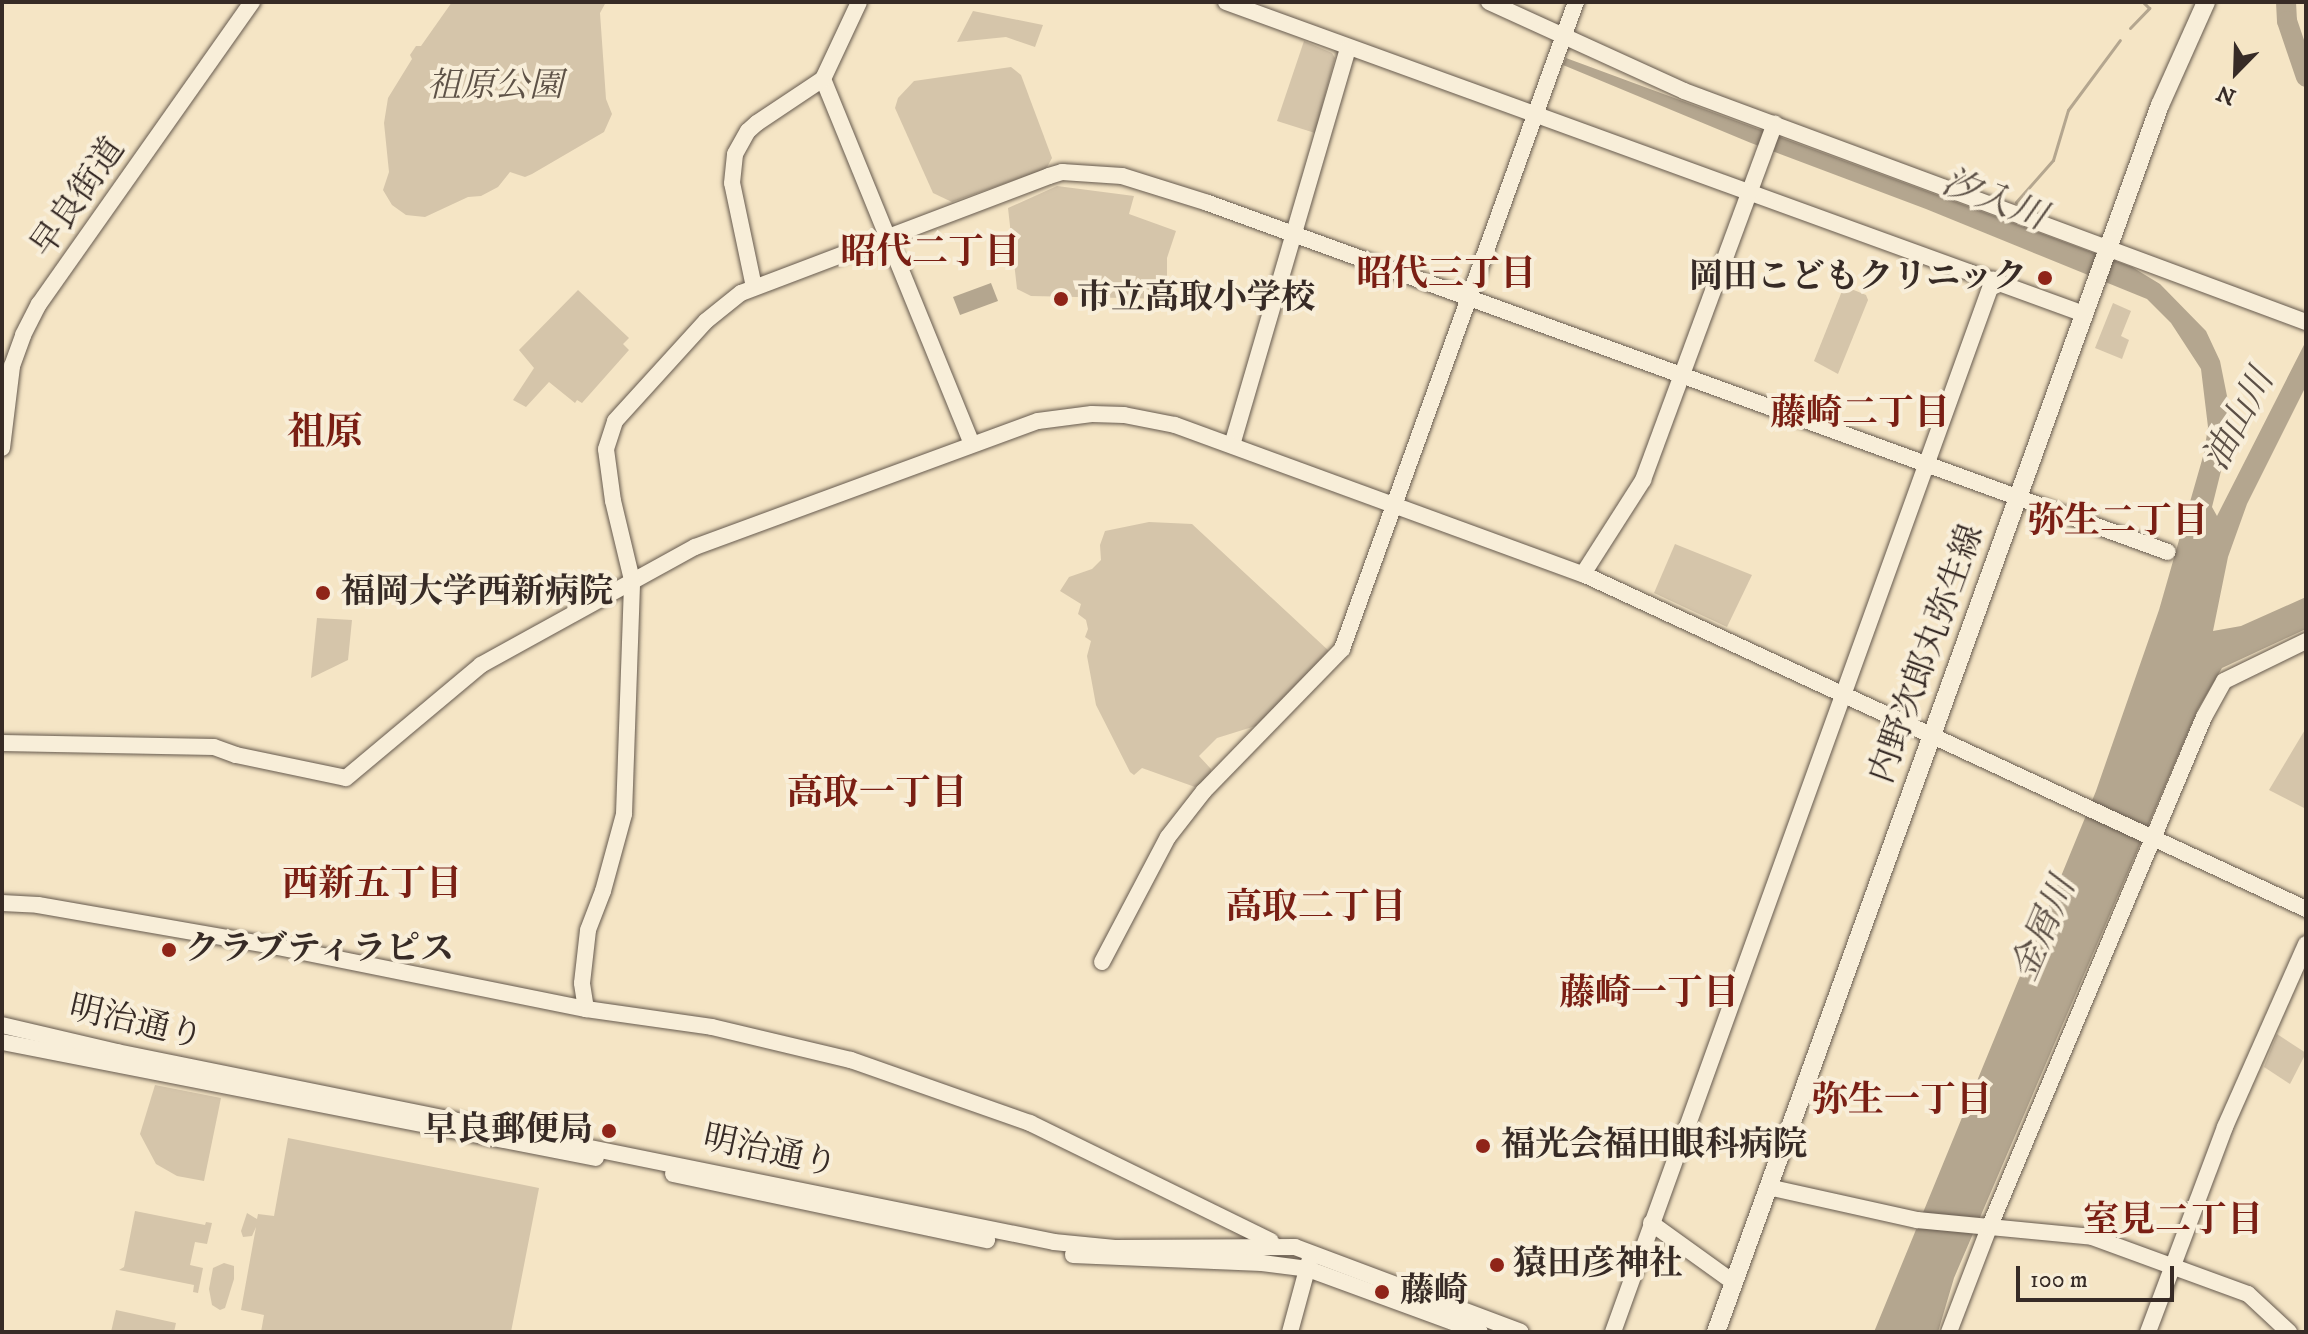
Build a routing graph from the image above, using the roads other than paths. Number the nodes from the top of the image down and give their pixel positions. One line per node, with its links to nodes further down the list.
1 (252, 2): 24 (street, 早良街道)
2 (859, 2): 9 (street)
3 (1226, 2): 8 (street)
4 (1489, 2): 7 (street)
5 (1576, 2): 7 (street)
6 (2206, 2): 15 (main road, 内野次郎丸弥生線)
7 (1564, 37): 10 (street); 11 (street)
8 (1348, 49): 10 (street); 14 (street)
9 (823, 79): 13 (street); 17 (street)
10 (1537, 116): 12 (street); 18 (street)
11 (1772, 131): 12 (street); 15 (street)
12 (1748, 193): 16 (street); 21 (street)
13 (887, 236): 14 (street); 17 (street); 22 (street)
14 (1293, 236): 18 (street); 23 (street)
15 (2108, 246): 19 (main road, 内野次郎丸弥生線); 20 (street)
16 (1993, 280): 19 (street); 25 (street)
17 (754, 287): 30 (street)
18 (1470, 299): 21 (street); 27 (street)
19 (2084, 314): 26 (main road, 内野次郎丸弥生線)
20 (2306, 322)
21 (1681, 375): 25 (street); 29 (street)
22 (972, 444): 23 (street); 30 (street)
23 (1232, 445): 27 (street)
24 (2, 448)
25 (1927, 464): 26 (street); 32 (street)
26 (2018, 497): 28 (street); 33 (main road, 内野次郎丸弥生線)
27 (1394, 505): 29 (street); 39 (street)
28 (2168, 552)
29 (1583, 574): 32 (street)
30 (632, 580): 34 (street); 40 (street)
31 (2306, 641): 35 (street)
32 (1844, 694): 33 (street); 44 (street)
33 (1932, 734): 35 (street); 43 (main road, 内野次郎丸弥生線)
34 (2, 743)
35 (2153, 840): 37 (street); 45 (street)
36 (2, 903): 40 (street)
37 (2306, 909)
38 (2306, 944): 48 (street)
39 (1102, 962)
40 (586, 1009): 46 (street)
41 (2, 1025): 46 (street, 明治通り)
42 (2, 1042): 47 (street, 明治通り)
43 (1768, 1187): 45 (street); 49 (main road, 内野次郎丸弥生線)
44 (1651, 1223): 49 (street); 53 (street)
45 (1989, 1228): 48 (street); 55 (street)
46 (1277, 1244): 47 (street)
47 (1309, 1261): 50 (street); 51 (street, 明治通り); 52 (street, 明治通り)
48 (2171, 1266): 56 (street); 57 (street)
49 (1733, 1282): 54 (main road, 内野次郎丸弥生線)
50 (1290, 1332)
51 (1480, 1332)
52 (1521, 1332)
53 (1613, 1332)
54 (1716, 1332)
55 (1949, 1332)
56 (2148, 1332)
57 (2289, 1332)

